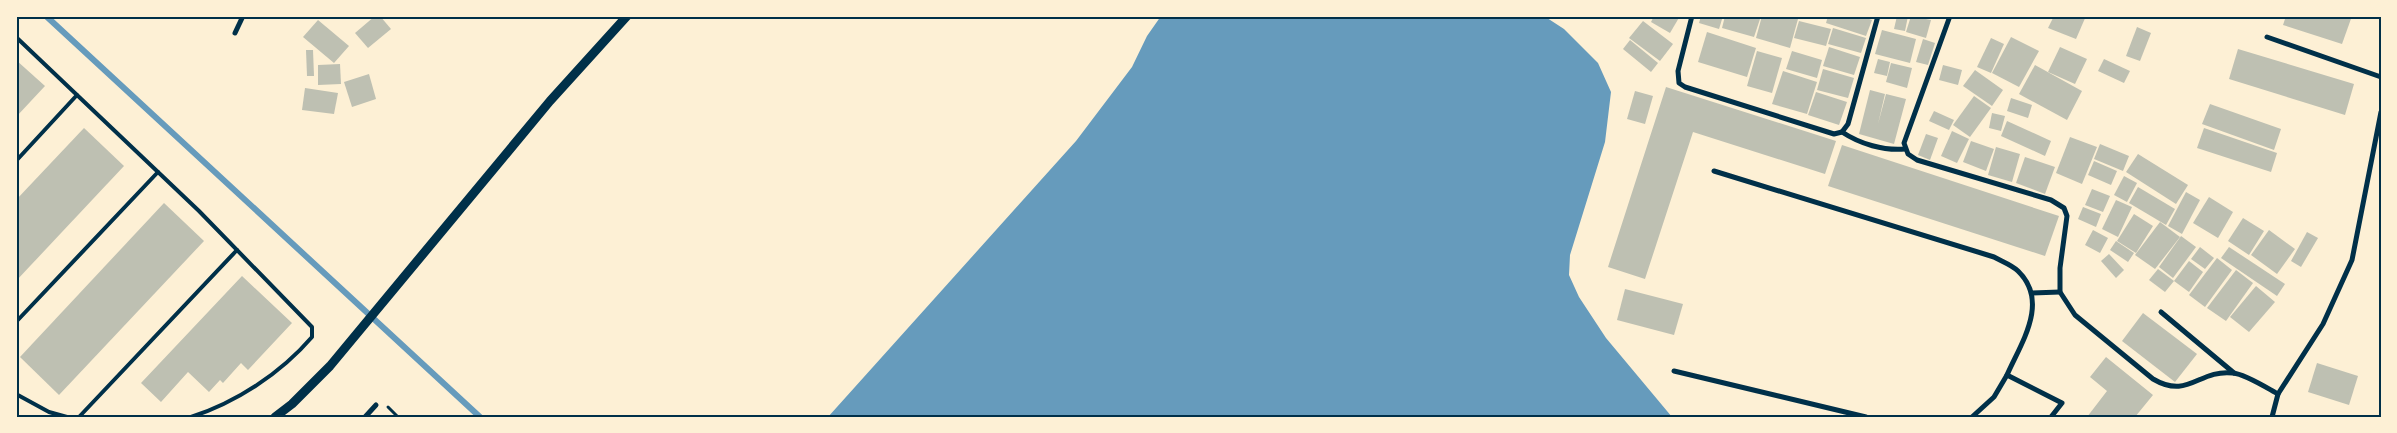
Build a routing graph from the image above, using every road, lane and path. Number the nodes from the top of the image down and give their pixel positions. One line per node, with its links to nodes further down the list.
1 (242, 16): 6 (street)
2 (627, 16): 31 (street)
3 (1692, 16): 12 (street)
4 (1878, 16): 12 (street)
5 (1950, 16): 13 (street)
6 (235, 33)
7 (16, 37): 10 (lane)
8 (2267, 37): 9 (street)
9 (2381, 77)
10 (77, 95): 14 (lane); 16 (lane)
11 (2381, 112): 26 (street)
12 (1842, 132): 13 (street)
13 (1905, 149): 18 (street)
14 (16, 161)
15 (1714, 171): 19 (street)
16 (158, 172): 17 (lane); 21 (lane)
17 (237, 250): 29 (lane); 30 (lane)
18 (2060, 292): 19 (street); 23 (street)
19 (2032, 293): 24 (street)
20 (2161, 312): 23 (street)
21 (16, 322)
22 (1674, 371): 33 (street)
23 (2234, 373): 26 (street)
24 (2007, 375): 34 (street); 35 (street)
25 (16, 394): 28 (lane)
26 (2278, 394): 36 (street)
27 (376, 406): 32 (street)
28 (67, 417)
29 (79, 417)
30 (191, 417)
31 (275, 417)
32 (365, 417)
33 (1866, 417)
34 (1972, 417)
35 (2051, 417)
36 (2272, 417)

